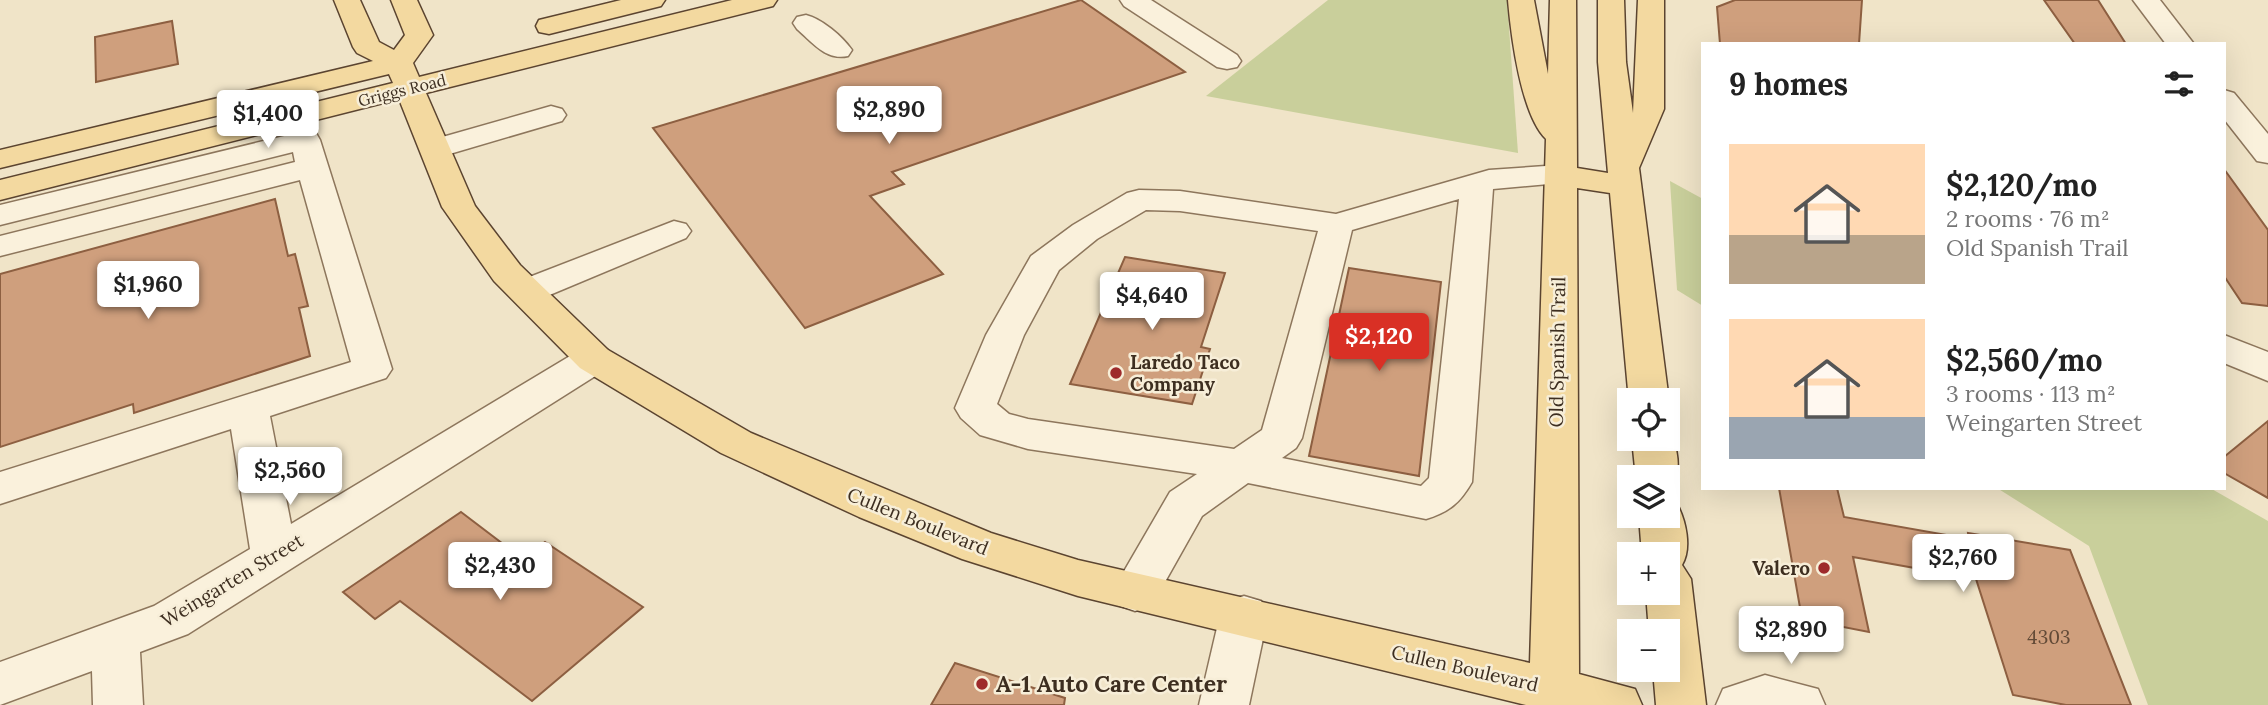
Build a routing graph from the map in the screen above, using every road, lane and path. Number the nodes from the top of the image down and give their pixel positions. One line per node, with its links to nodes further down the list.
1 (347, 0): 15 (main road)
2 (404, 0): 15 (main road)
3 (652, 0): 15 (main road, Griggs Road)
4 (764, 0): 15 (main road, Griggs Road)
5 (1133, 0): 14 (street)
6 (1521, 0): 21 (main road)
7 (1563, 0): 21 (main road, Old Spanish Trail)
8 (1611, 0): 23 (main road)
9 (1651, 0): 23 (main road)
10 (2146, 0): 12 (street)
11 (806, 23): 13 (street)
12 (2178, 42)
13 (838, 50)
14 (1227, 61)
15 (405, 76): 18 (main road, Cullen Boulevard); 20 (main road, Griggs Road); 25 (main road, Griggs Road)
16 (2226, 102): 19 (street)
17 (551, 115): 18 (street)
18 (436, 149): 30 (main road, Cullen Boulevard)
19 (2268, 154)
20 (0, 159)
21 (1560, 159): 23 (main road); 24 (street); 44 (main road, Old Spanish Trail)
22 (313, 167): 26 (street); 29 (street); 35 (street)
23 (1626, 176): 34 (main road)
24 (1477, 183): 27 (street); 36 (street)
25 (0, 190)
26 (0, 215)
27 (1337, 225): 36 (street); 36 (street)
28 (674, 231): 30 (street)
29 (0, 246)
30 (527, 291): 32 (main road, Cullen Boulevard)
31 (2226, 348): 33 (street)
32 (594, 359): 38 (street, Weingarten Street); 39 (main road, Cullen Boulevard)
33 (2268, 368)
34 (1648, 388)
35 (247, 409): 37 (street); 38 (street)
36 (1242, 466): 39 (street)
37 (0, 488)
38 (274, 556): 42 (street, Weingarten Street)
39 (1135, 592): 41 (main road, Cullen Boulevard)
40 (1671, 605): 48 (main road)
41 (1244, 615): 44 (main road, Cullen Boulevard); 46 (street)
42 (115, 641): 43 (street, Weingarten Street); 45 (street)
43 (0, 684)
44 (1554, 697): 47 (main road, Cullen Boulevard)
45 (118, 705)
46 (1224, 705)
47 (1616, 705)
48 (1681, 705)
49 (1741, 705): 50 (street)
50 (1800, 705)

